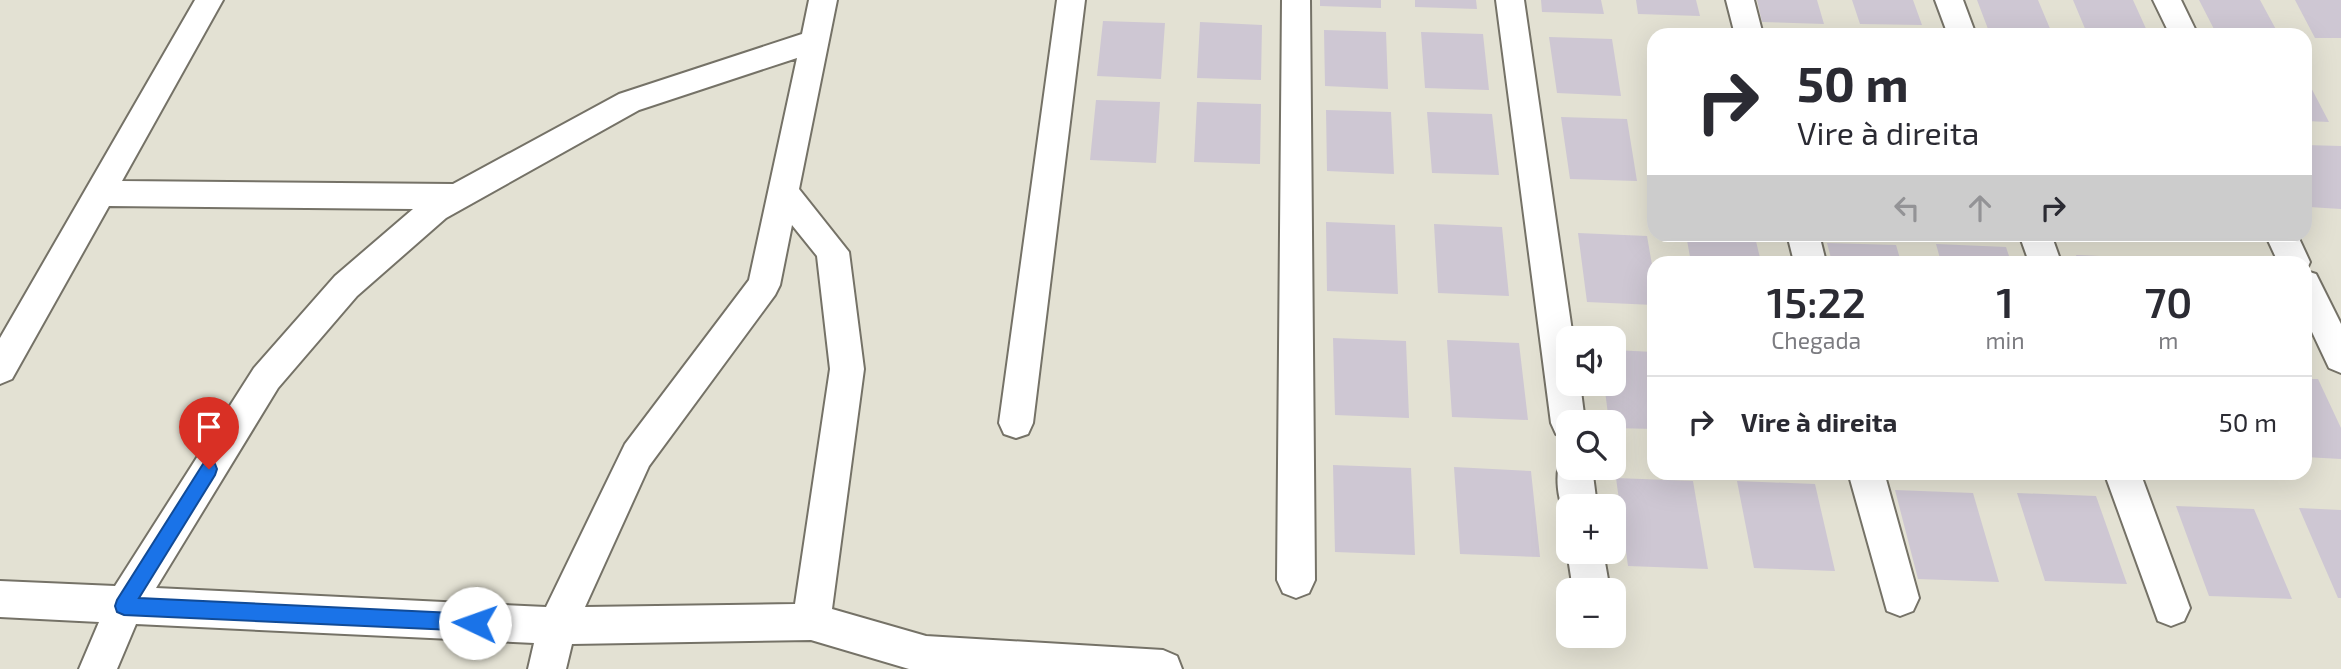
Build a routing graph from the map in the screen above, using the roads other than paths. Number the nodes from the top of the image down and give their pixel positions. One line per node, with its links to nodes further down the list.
1 (209, 0): 14 (street)
2 (823, 0): 12 (street)
3 (1070, 0): 20 (street)
4 (1296, 0): 23 (street)
5 (1510, 0): 19 (street)
6 (1740, 0): 9 (street)
7 (1949, 0): 10 (street)
8 (2167, 0): 11 (street)
9 (1747, 28)
10 (1959, 28)
11 (2181, 28)
12 (814, 41): 13 (street); 15 (street)
13 (783, 191): 28 (street); 29 (street)
14 (99, 193): 15 (street); 18 (street)
15 (456, 197): 26 (street)
16 (2312, 299): 17 (street)
17 (2341, 359)
18 (0, 369)
19 (1566, 410)
20 (1016, 423)
21 (1868, 480): 24 (street)
22 (2125, 480): 27 (street)
23 (1296, 580)
24 (1900, 598)
25 (0, 599): 26 (street)
26 (124, 606): 29 (street); 31 (street)
27 (2171, 608)
28 (811, 622): 29 (street); 30 (street)
29 (557, 626): 32 (street)
30 (933, 662): 33 (street)
31 (98, 669)
32 (547, 669)
33 (1163, 669)

